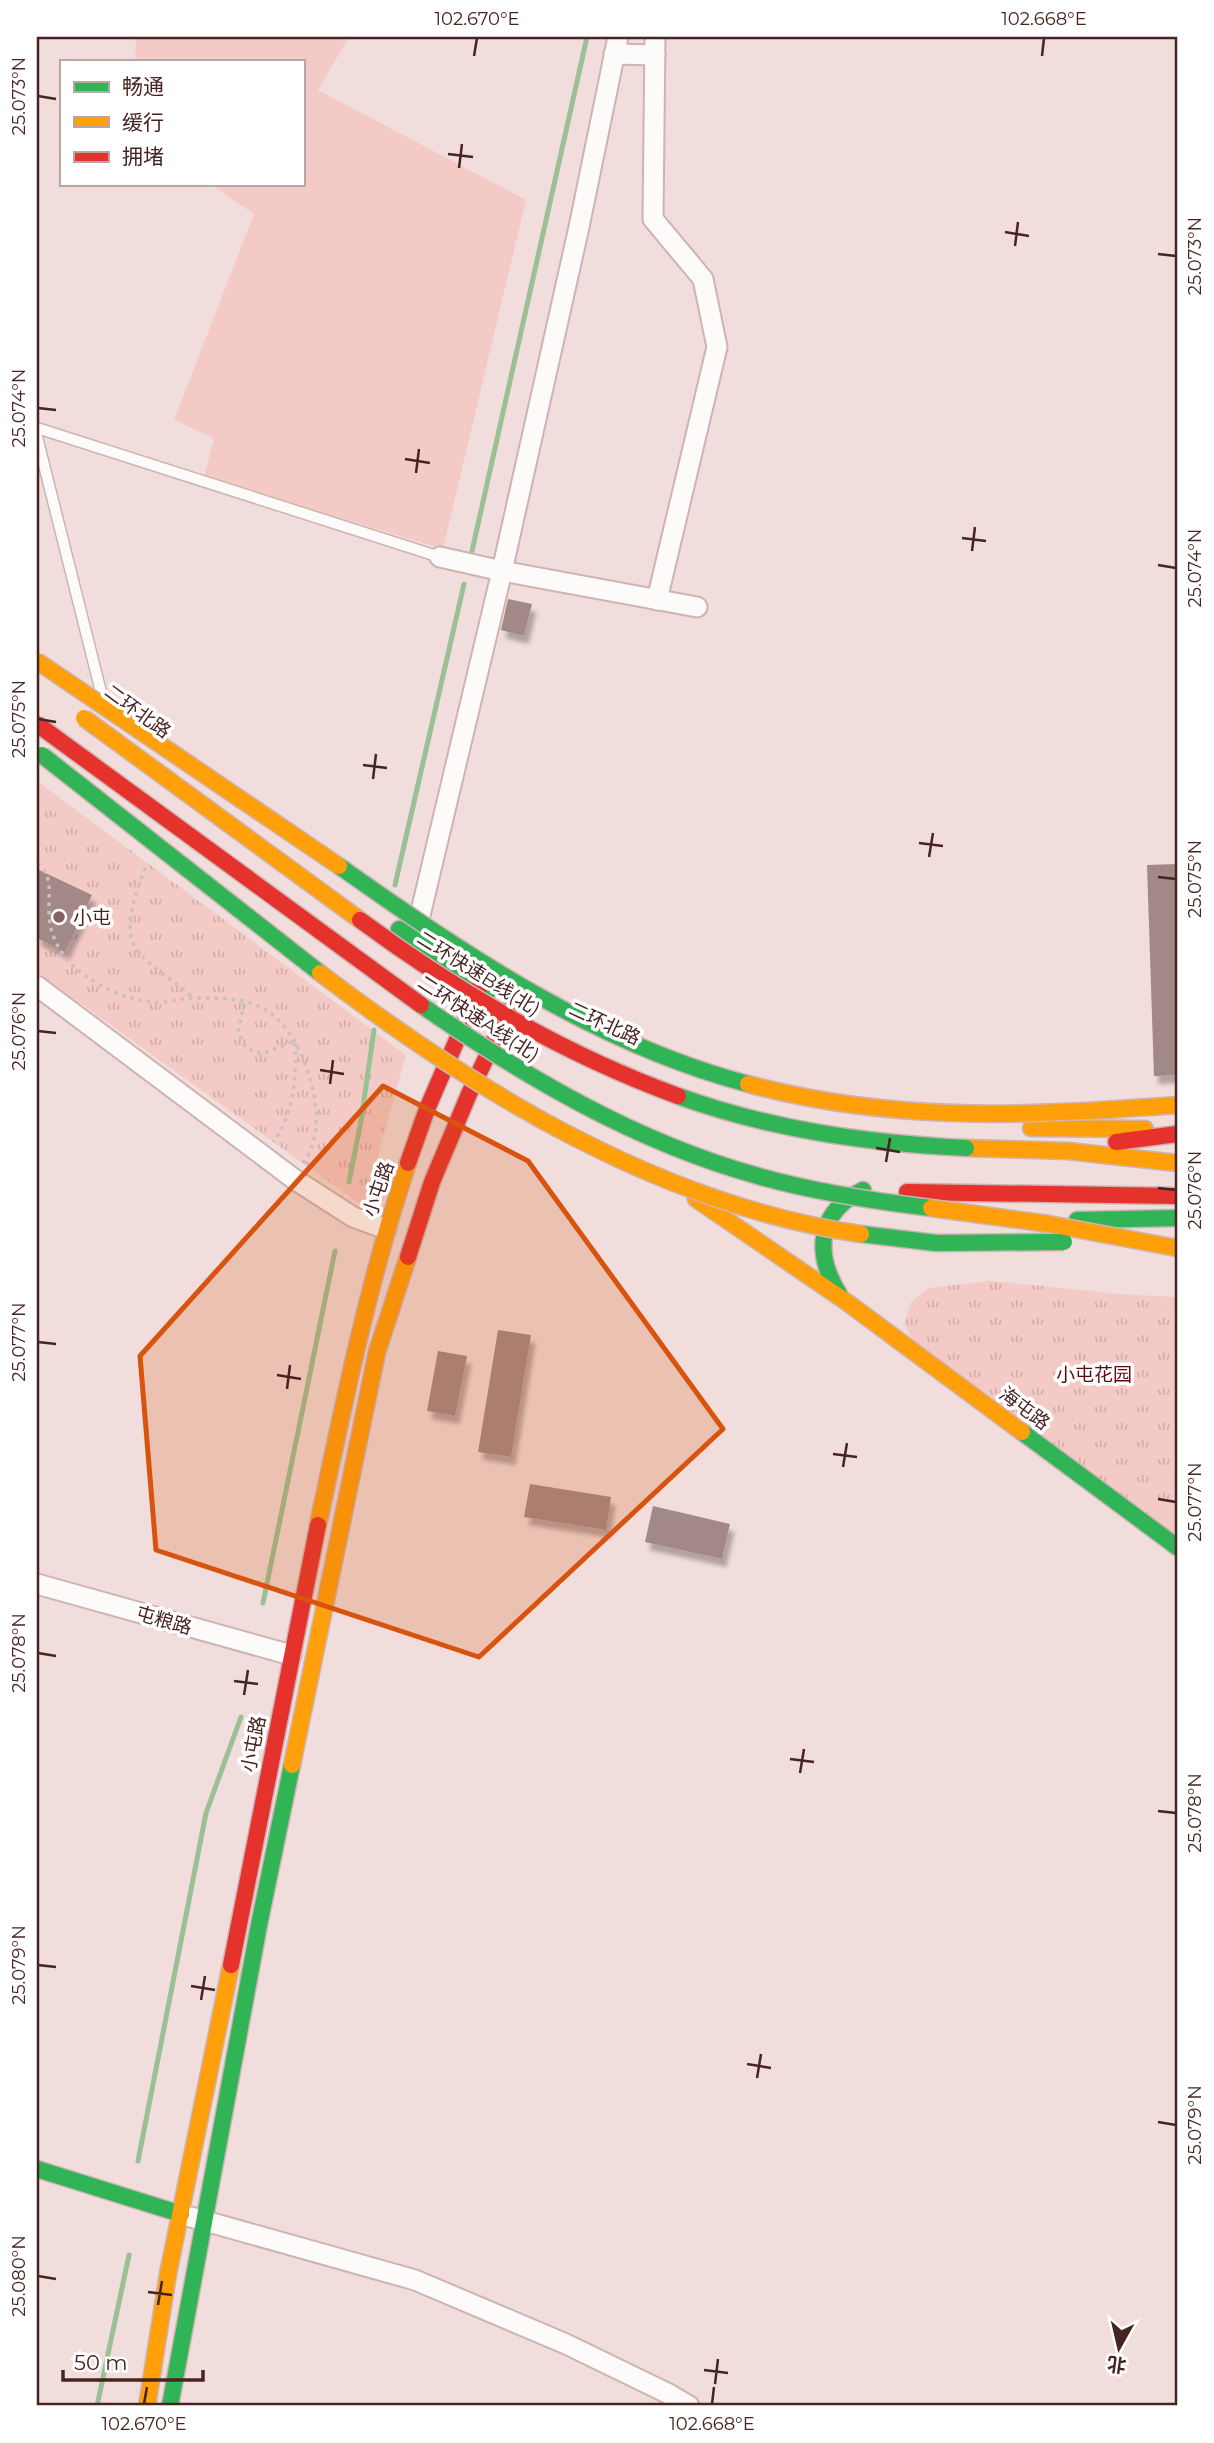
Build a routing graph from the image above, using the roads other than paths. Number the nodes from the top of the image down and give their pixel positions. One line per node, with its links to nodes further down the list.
1 (616, 46): 2 (street); 6 (street)
2 (655, 46): 7 (street)
3 (37, 428): 5 (lane)
4 (37, 437): 11 (lane)
5 (440, 557): 6 (street)
6 (502, 571): 7 (street); 15 (street)
7 (657, 600): 8 (street)
8 (696, 607)
9 (37, 661): 11 (main road, 二环北路); 23 (main road, bridge)
10 (70, 707): 25 (main road, 二环快速B线(北), bridge)
11 (102, 710): 15 (main road, 二环北路)
12 (37, 724): 29 (main road, 二环快速A线(北), bridge)
13 (37, 745): 18 (main road)
14 (37, 750): 32 (main road, bridge)
15 (414, 939): 16 (main road, 二环北路)
16 (482, 982): 21 (main road, 小屯路); 22 (main road, 二环北路)
17 (37, 986): 31 (street)
18 (367, 987)
19 (405, 1013): 21 (main road)
20 (562, 1027): 24 (main road, 二环北路)
21 (454, 1044): 22 (main road); 31 (main road, 小屯路)
22 (489, 1063): 27 (main road); 33 (main road, 海屯路); 39 (main road)
23 (1177, 1105)
24 (1177, 1132): 25 (main road)
25 (966, 1148): 26 (main road)
26 (1177, 1163)
27 (869, 1189): 28 (main road); 33 (main road)
28 (1177, 1196)
29 (962, 1213): 30 (main road, bridge); 32 (main road, bridge)
30 (1177, 1218)
31 (386, 1229): 36 (main road, 小屯路)
32 (1174, 1240)
33 (848, 1303): 34 (main road, 海屯路)
34 (1177, 1546)
35 (37, 1584): 36 (street, 屯粮路)
36 (291, 1655): 38 (main road, 小屯路)
37 (37, 2170): 38 (street)
38 (180, 2214): 39 (street); 40 (main road, 小屯路)
39 (205, 2221): 41 (main road); 42 (street)
40 (147, 2406)
41 (170, 2406)
42 (689, 2406)

